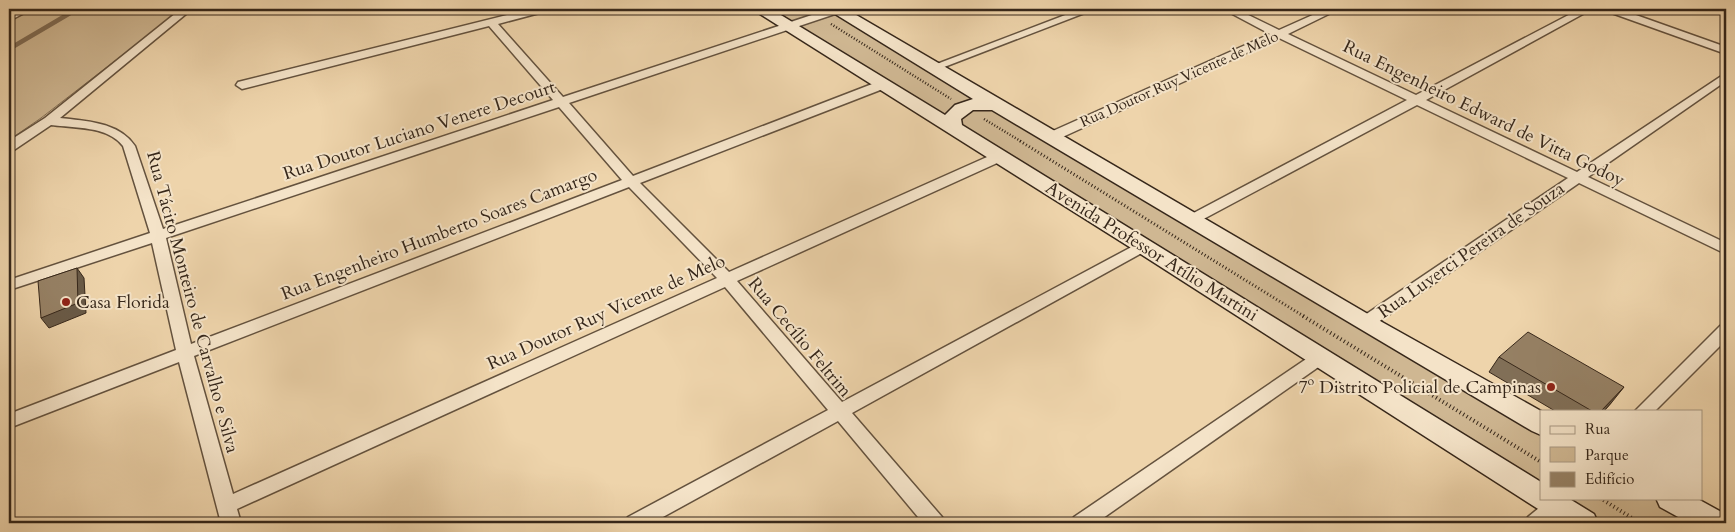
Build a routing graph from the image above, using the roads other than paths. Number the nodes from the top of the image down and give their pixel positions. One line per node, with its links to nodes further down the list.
1 (27, 9): 11 (street)
2 (188, 9): 25 (street)
3 (543, 9): 12 (street)
4 (760, 9): 13 (main road, Avenida Professor Atílio Martini)
5 (1090, 9): 16 (street)
6 (1228, 9): 14 (street, Rua Engenheiro Edward de Vitta Godoy)
7 (1334, 9): 14 (street, Rua Doutor Ruy Vicente de Melo)
8 (1587, 9): 21 (street)
9 (1610, 9): 15 (street)
10 (833, 11): 13 (street, Rua Doutor Luciano Venere Decourt); 16 (main road)
11 (9, 18)
12 (492, 23): 19 (street); 22 (street, Rua Cecílio Feltrim)
13 (789, 27): 18 (main road, Avenida Professor Atílio Martini); 22 (street, Rua Doutor Luciano Venere Decourt)
14 (1279, 34): 21 (street, Rua Engenheiro Edward de Vitta Godoy); 27 (street, Rua Doutor Ruy Vicente de Melo)
15 (1726, 51)
16 (934, 67): 20 (main road)
17 (1726, 76): 30 (street, Rua Luverci Pereira de Souza)
18 (884, 84): 23 (main road, Avenida Professor Atílio Martini); 31 (street, Rua Engenheiro Humberto Soares Camargo)
19 (242, 85)
20 (956, 95): 23 (main road); 24 (main road); 24 (main road); 26 (main road)
21 (1415, 99): 30 (street, Rua Engenheiro Edward de Vitta Godoy); 32 (street)
22 (563, 102): 31 (street, Rua Cecílio Feltrim); 33 (street, Rua Doutor Luciano Venere Decourt)
23 (913, 102): 26 (main road, Avenida Professor Atílio Martini)
24 (999, 105): 27 (main road)
25 (49, 121): 28 (street); 33 (street, Rua Tácito Monteiro de Carvalho e Silva)
26 (953, 128): 29 (main road, Avenida Professor Atílio Martini)
27 (1051, 136): 32 (main road)
28 (9, 147)
29 (1001, 156): 34 (main road, Avenida Professor Atílio Martini); 36 (street, Rua Doutor Ruy Vicente de Melo)
30 (1576, 178): 35 (street, Rua Engenheiro Edward de Vitta Godoy); 38 (street, Rua Luverci Pereira de Souza)
31 (630, 180): 36 (street, Rua Cecílio Feltrim); 40 (street, Rua Engenheiro Humberto Soares Camargo)
32 (1191, 220): 38 (main road)
33 (158, 236): 37 (street, Rua Doutor Luciano Venere Decourt); 40 (street, Rua Tácito Monteiro de Carvalho e Silva)
34 (1144, 246): 41 (main road, Avenida Professor Atílio Martini); 43 (street)
35 (1726, 249)
36 (728, 280): 43 (street, Rua Cecílio Feltrim); 48 (street, Rua Doutor Ruy Vicente de Melo)
37 (9, 286)
38 (1365, 323): 45 (main road)
39 (1726, 330): 42 (street)
40 (185, 353): 44 (street, Rua Engenheiro Humberto Soares Camargo); 48 (street, Rua Tácito Monteiro de Carvalho e Silva)
41 (1321, 357): 49 (main road, Avenida Professor Atílio Martini); 53 (street)
42 (1645, 410)
43 (838, 411): 51 (street); 52 (street, Rua Cecílio Feltrim)
44 (9, 421)
45 (1540, 423)
46 (1670, 500): 55 (main road)
47 (1673, 500): 56 (main road)
48 (227, 505): 50 (street, Rua Tácito Monteiro de Carvalho e Silva)
49 (1544, 506): 54 (main road, Avenida Professor Atílio Martini)
50 (231, 523)
51 (635, 523)
52 (935, 523)
53 (1081, 523)
54 (1584, 523)
55 (1687, 523)
56 (1715, 523)

